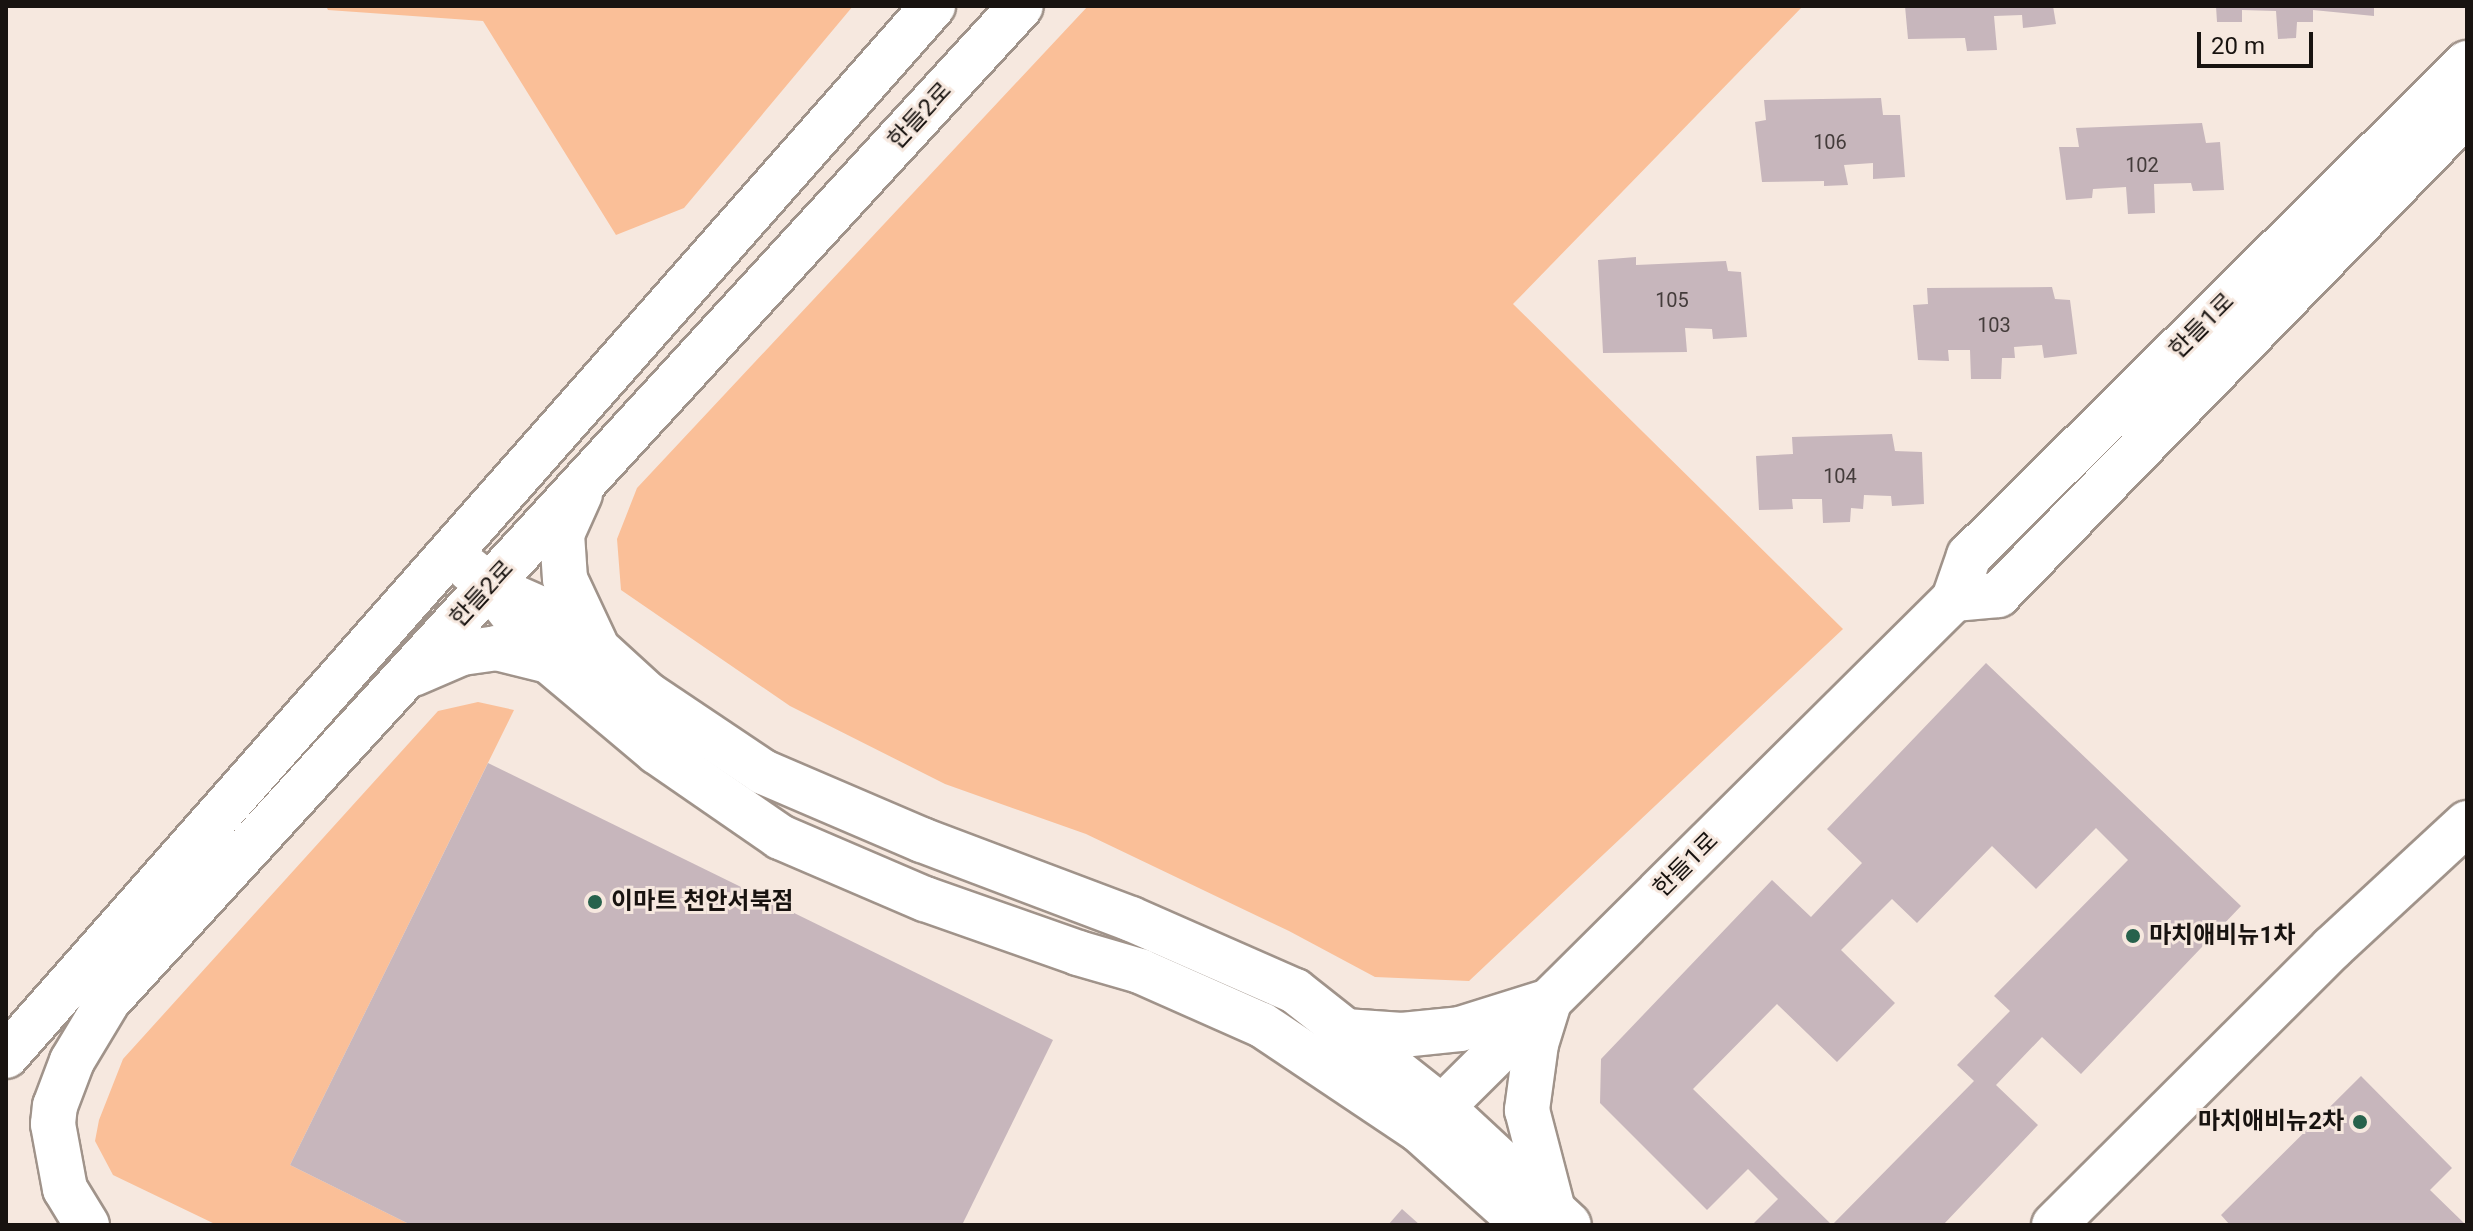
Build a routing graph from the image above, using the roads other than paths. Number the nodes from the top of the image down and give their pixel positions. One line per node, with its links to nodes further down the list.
1 (933, 6): 6 (street)
2 (1021, 6): 5 (street, 한들2로)
3 (2467, 63): 8 (street, 한들1로)
4 (2467, 113): 8 (street, 한들1로)
5 (584, 483): 7 (street, 한들2로); 9 (street)
6 (449, 552): 7 (street); 15 (street)
7 (490, 586): 9 (street); 10 (street); 11 (street, 한들2로)
8 (1954, 599): 13 (street, 한들1로)
9 (597, 649): 14 (street)
10 (549, 661): 11 (street); 16 (street)
11 (404, 678): 18 (street, 한들2로)
12 (2467, 823): 19 (street)
13 (1549, 1001): 14 (street); 16 (street, 한들1로); 17 (street)
14 (1345, 1031): 16 (street)
15 (6, 1056)
16 (1431, 1119): 17 (street)
17 (1549, 1220)
18 (87, 1225)
19 (2054, 1225)

